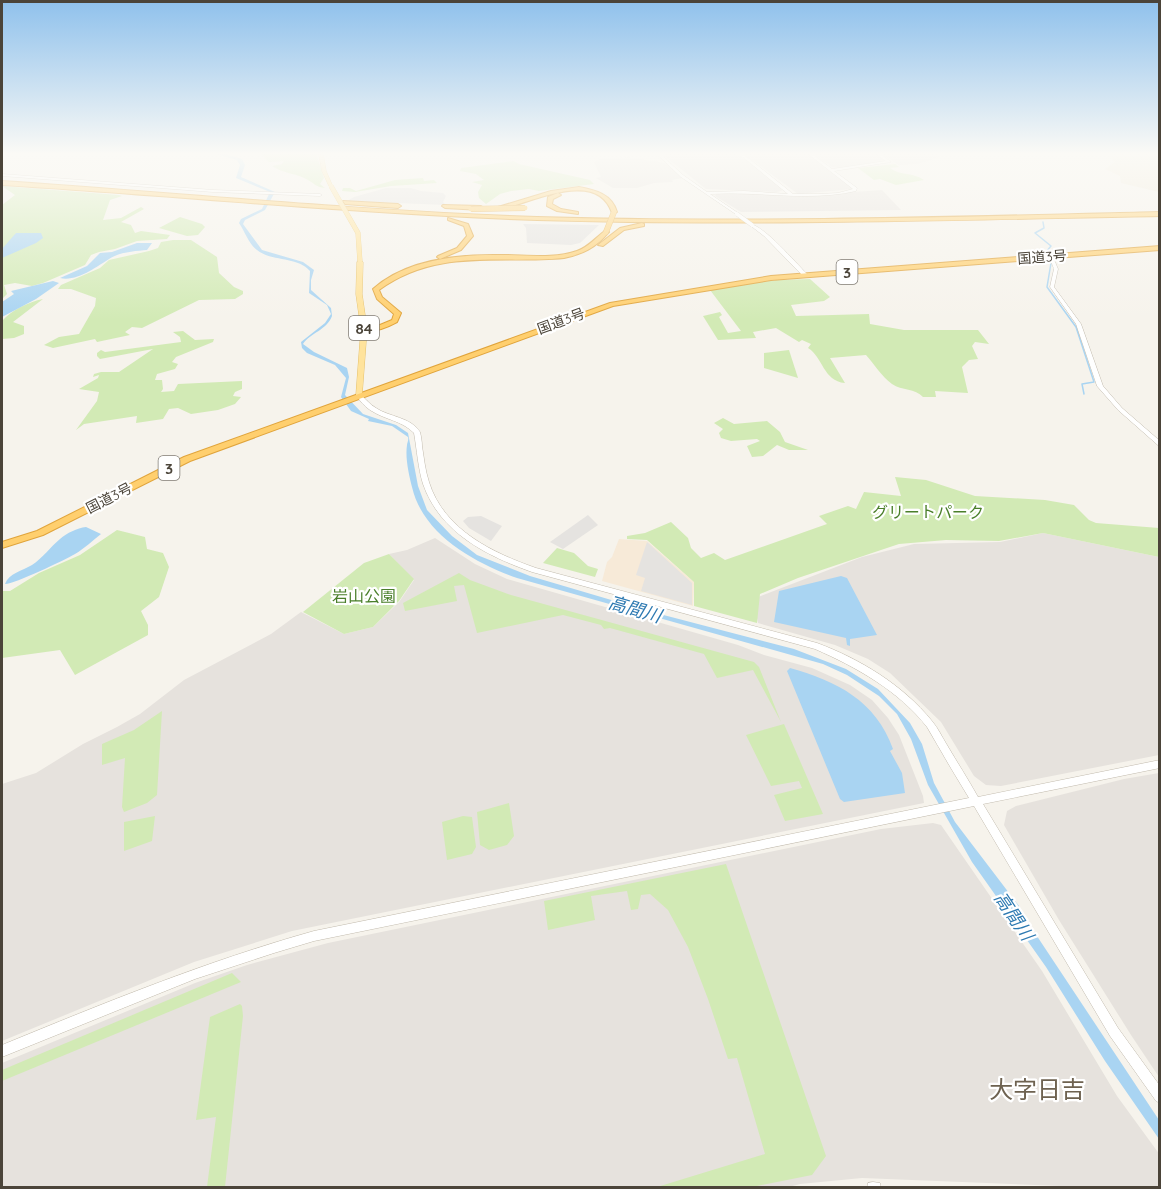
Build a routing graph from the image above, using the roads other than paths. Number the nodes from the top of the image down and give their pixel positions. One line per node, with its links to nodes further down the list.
1 (334, 208): 11 (highway)
2 (344, 208): 27 (main road, 84, bridge)
3 (409, 208): 15 (highway)
4 (461, 208): 6 (highway, bridge)
5 (492, 208): 14 (highway)
6 (520, 208)
7 (559, 208): 14 (highway)
8 (609, 208): 12 (highway)
9 (611, 208): 12 (highway)
10 (728, 208): 26 (street, bridge)
11 (366, 211): 16 (highway); 17 (highway)
12 (611, 212): 21 (highway, bridge)
13 (1160, 212): 15 (highway); 17 (highway)
14 (578, 213): 15 (highway)
15 (683, 217)
16 (441, 218): 18 (highway); 25 (highway)
17 (797, 221): 20 (highway)
18 (523, 222)
19 (615, 223): 20 (highway)
20 (667, 224): 23 (highway)
21 (604, 231): 23 (highway); 25 (highway)
22 (1160, 248): 24 (highway, 国道3号 / 3)
23 (519, 256): 27 (highway)
24 (1051, 257): 26 (highway, 国道3号 / 3); 29 (street)
25 (436, 259): 27 (highway)
26 (805, 275): 28 (highway, 国道3号 / 3)
27 (364, 326): 28 (main road, 84)
28 (355, 397): 30 (highway, 国道3号 / 3); 32 (street)
29 (1160, 445)
30 (2, 545)
31 (1160, 764): 32 (street)
32 (978, 802): 33 (street); 34 (street)
33 (2, 1051)
34 (1160, 1097)

